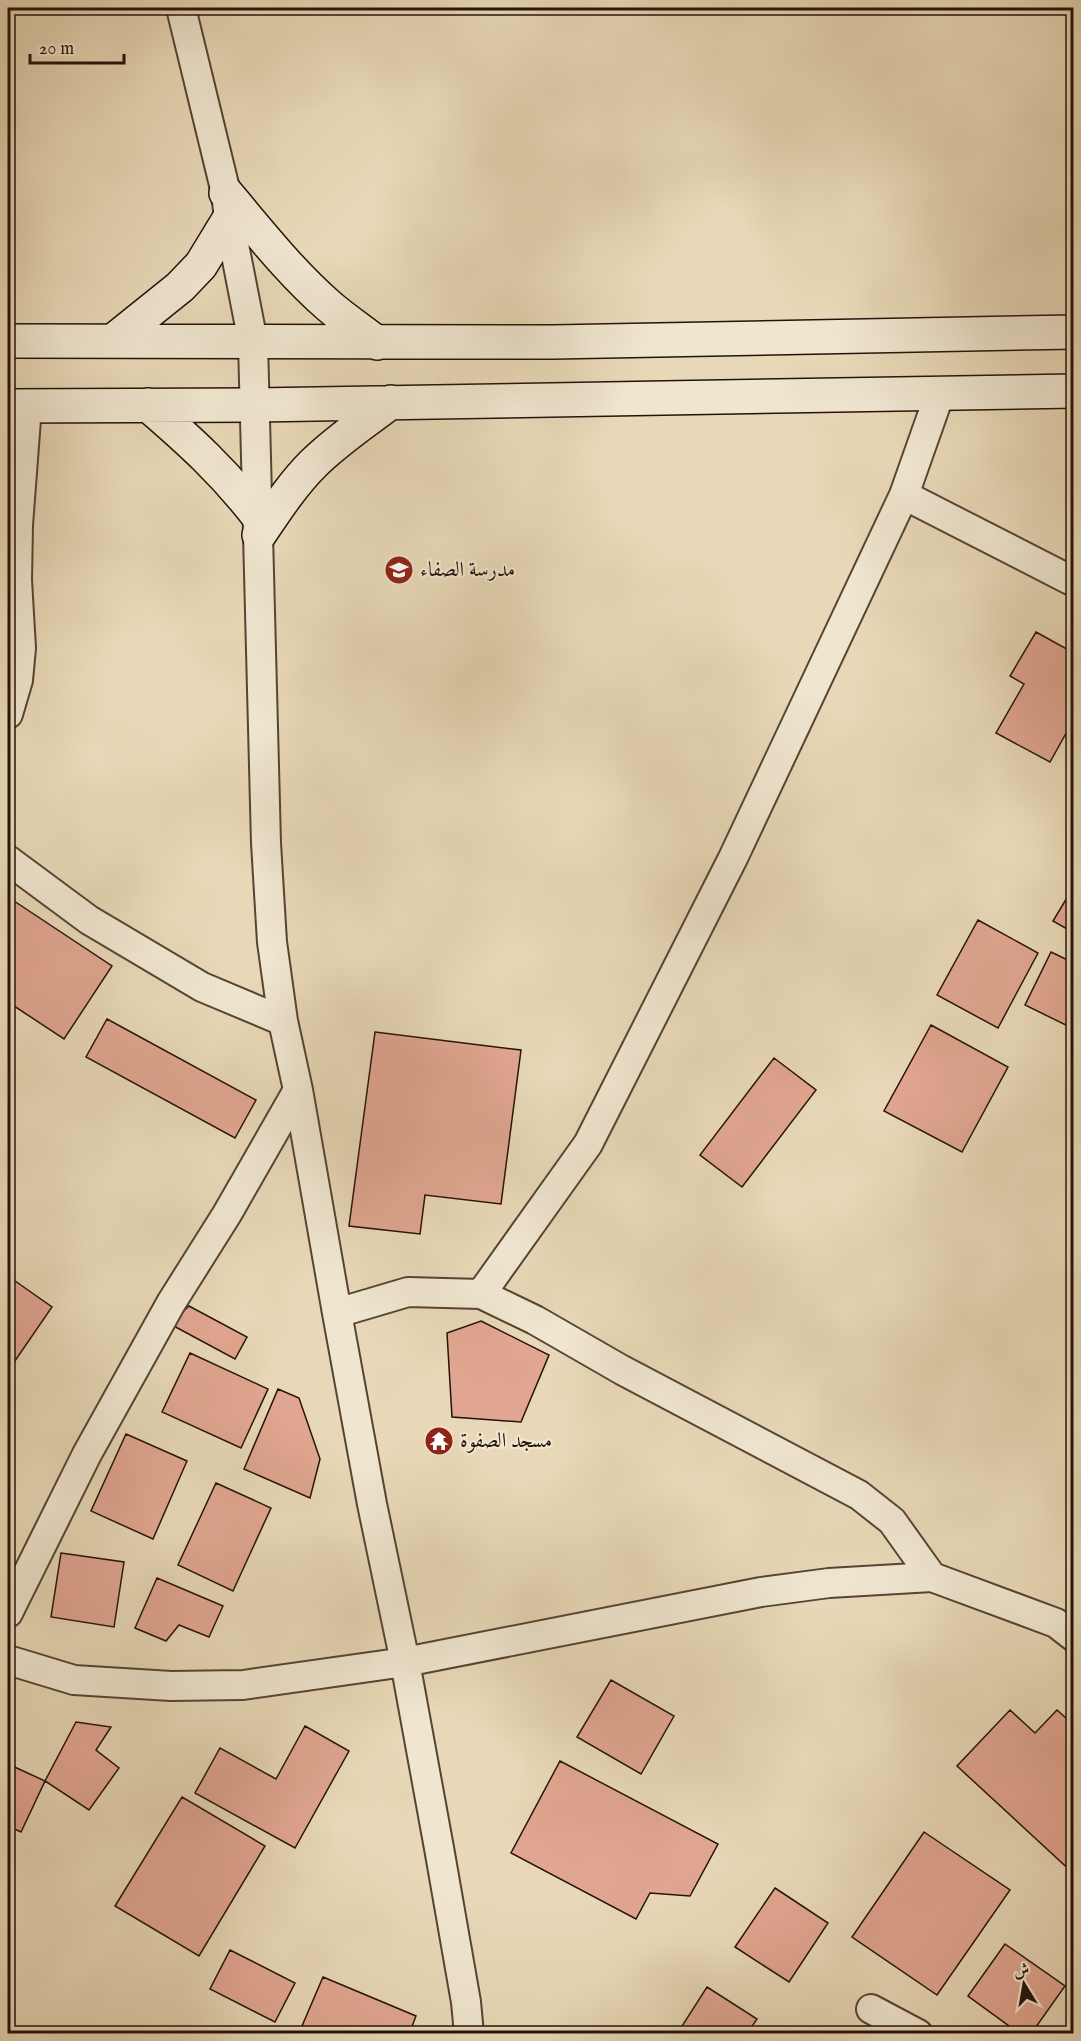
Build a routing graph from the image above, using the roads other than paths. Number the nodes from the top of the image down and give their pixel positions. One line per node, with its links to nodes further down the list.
1 (181, 8): 2 (street)
2 (228, 206): 4 (main road); 6 (street); 7 (main road)
3 (1074, 332): 7 (main road)
4 (114, 340): 5 (main road); 6 (main road)
5 (8, 341)
6 (253, 342): 7 (main road); 12 (street)
7 (378, 343)
8 (1074, 391): 9 (main road)
9 (940, 393): 10 (main road); 14 (street)
10 (391, 402): 12 (main road); 15 (main road)
11 (148, 405): 12 (main road); 13 (main road); 15 (main road)
12 (256, 405): 15 (street)
13 (17, 406): 17 (street)
14 (904, 495): 16 (street); 21 (street)
15 (258, 525): 19 (street)
16 (1074, 582)
17 (8, 714)
18 (8, 860): 19 (street)
19 (283, 1021): 20 (street)
20 (298, 1090): 22 (street); 24 (street)
21 (481, 1294): 22 (street); 23 (street)
22 (336, 1313): 27 (street)
23 (932, 1577): 25 (street); 27 (street)
24 (8, 1613)
25 (1074, 1636)
26 (8, 1660): 27 (street)
27 (405, 1662): 29 (street)
28 (871, 2009): 30 (street)
29 (469, 2034)
30 (918, 2034)

